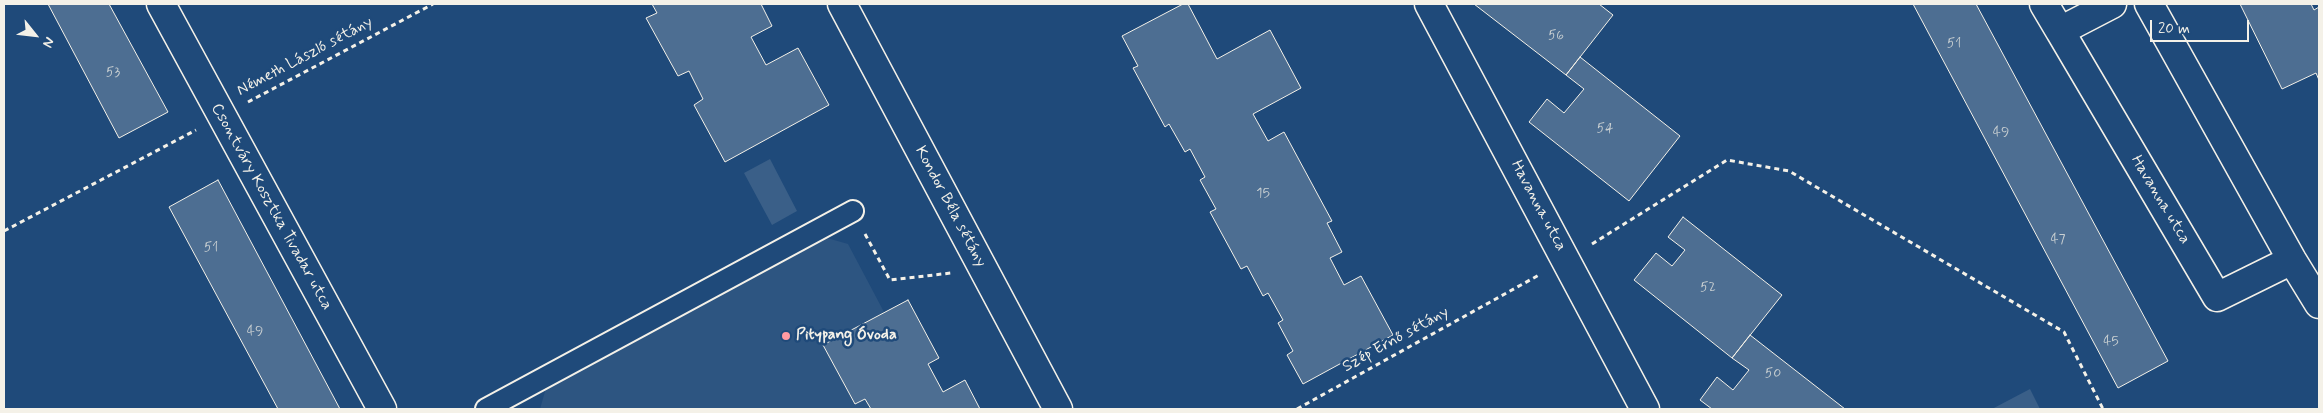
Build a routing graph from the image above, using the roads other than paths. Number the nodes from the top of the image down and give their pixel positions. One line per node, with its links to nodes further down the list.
1 (161, 4): 11 (street, Csontváry Kosztka Tivadar utca)
2 (842, 4): 13 (street, Kondor Béla sétány)
3 (1429, 4): 14 (street, Havanna utca)
4 (2044, 4): 7 (street, Havanna utca)
5 (2112, 4): 7 (street)
6 (2149, 4): 9 (street)
7 (2060, 31): 9 (street, Havanna utca)
8 (853, 211): 12 (lane)
9 (2292, 260): 10 (street)
10 (2319, 304)
11 (382, 409)
12 (486, 409)
13 (1058, 409)
14 (1645, 409)

